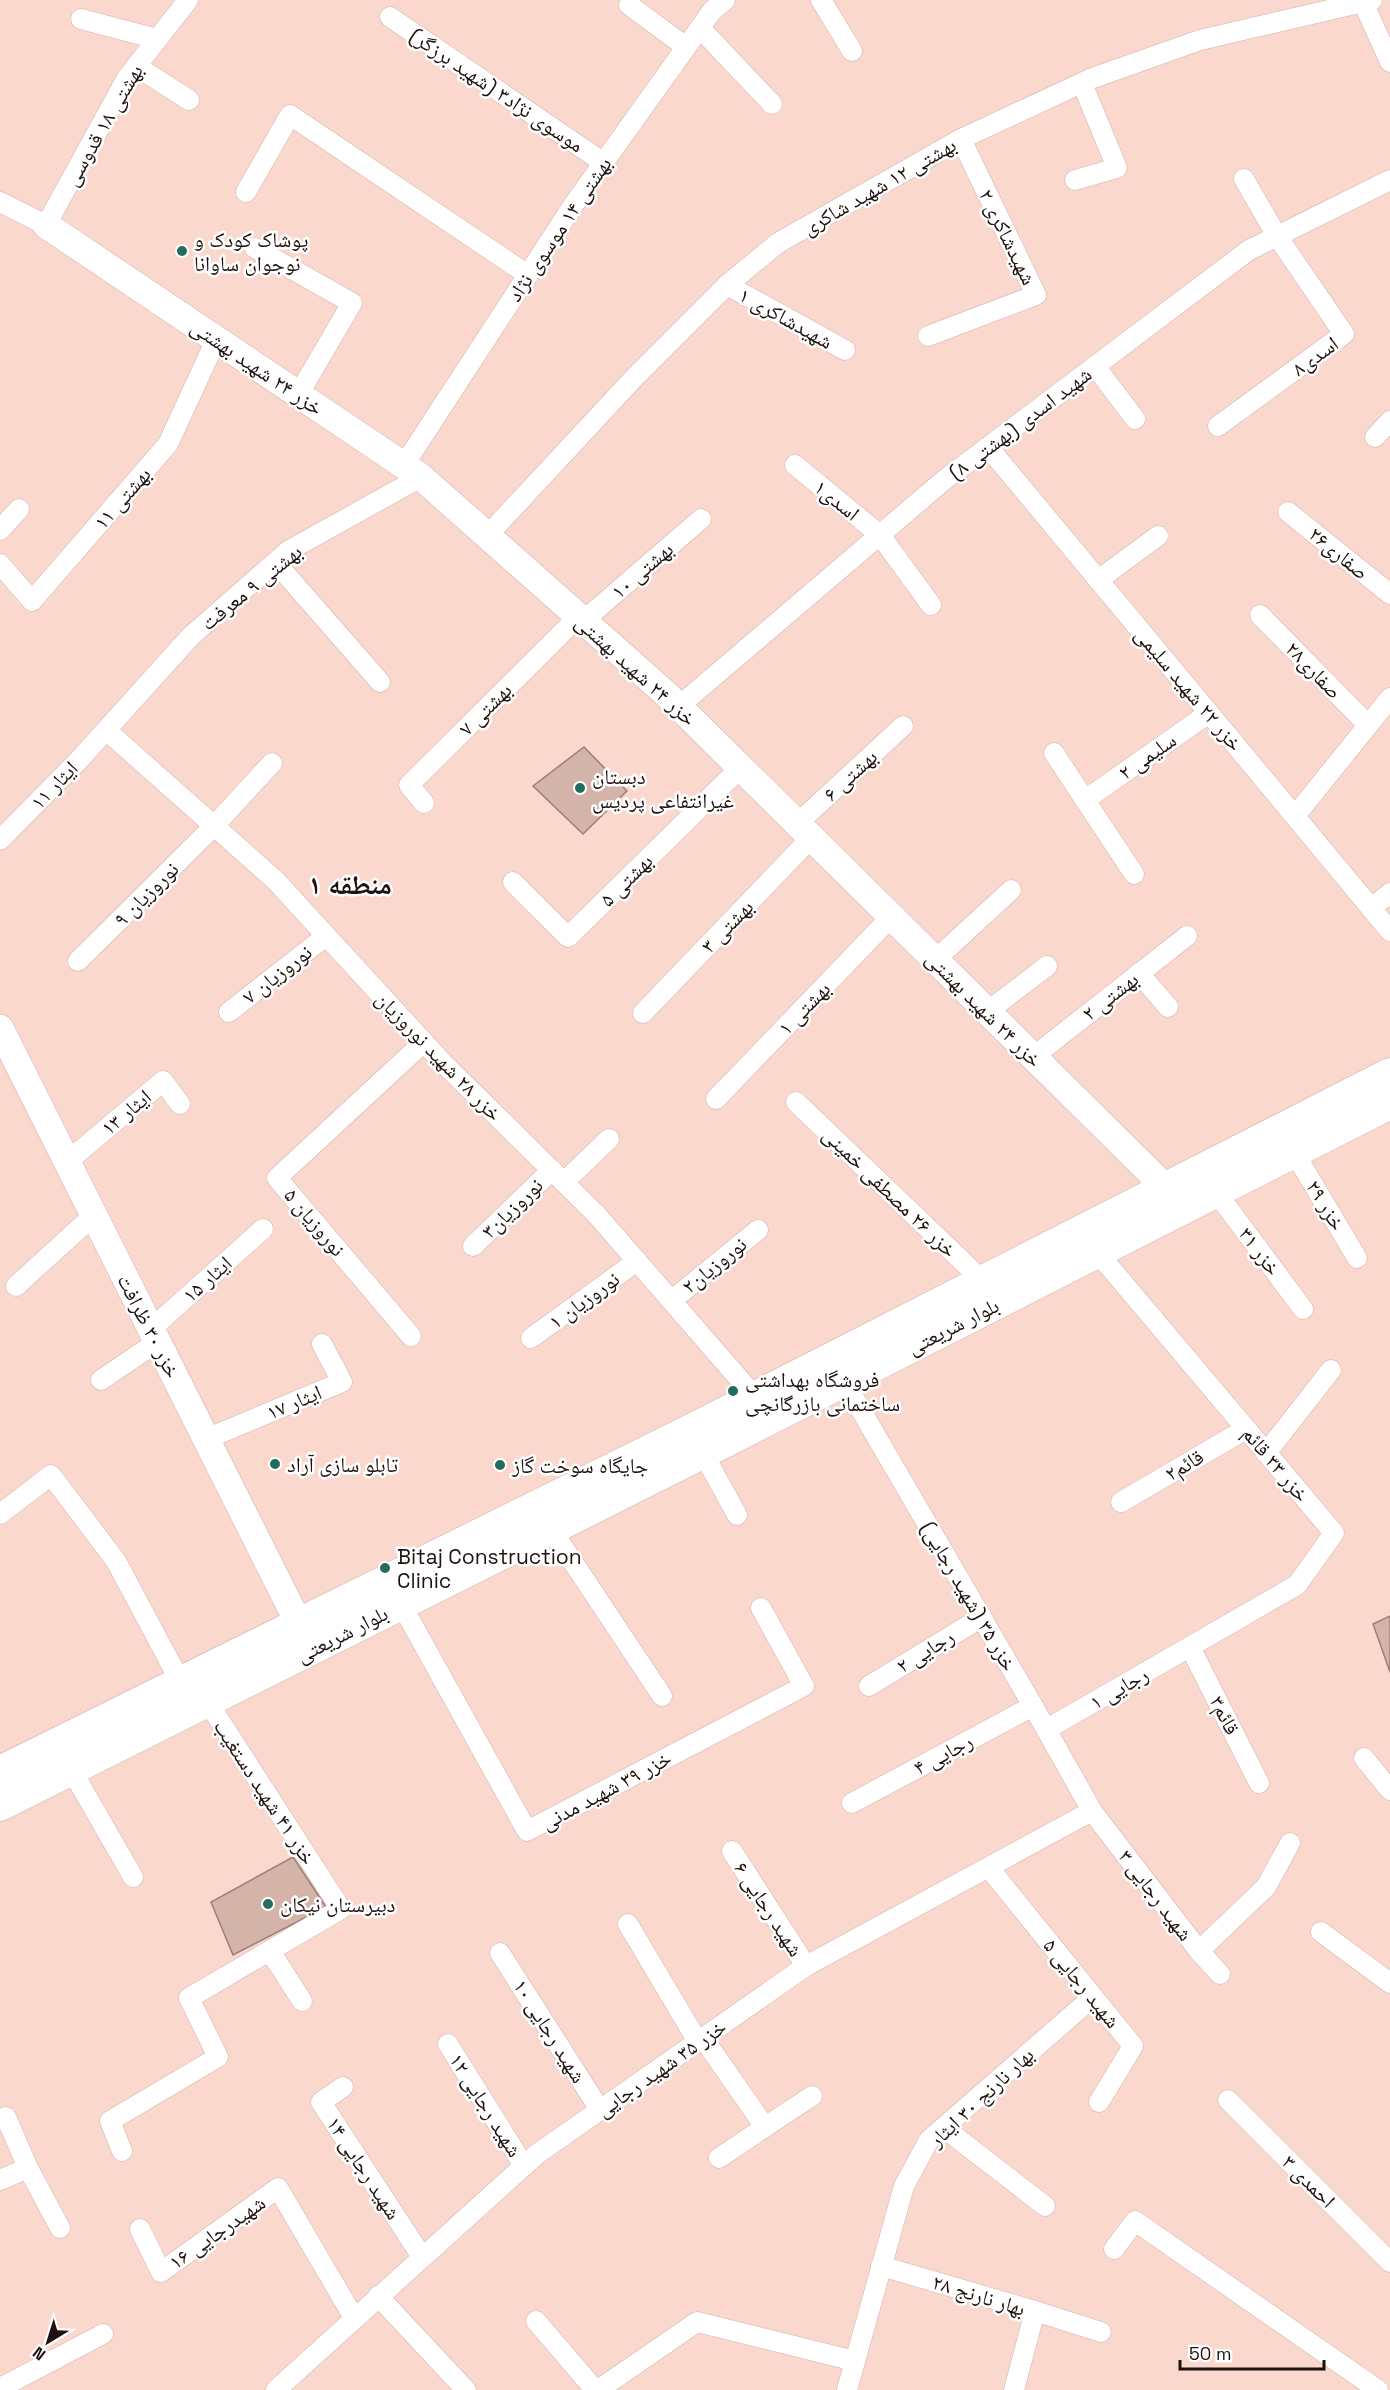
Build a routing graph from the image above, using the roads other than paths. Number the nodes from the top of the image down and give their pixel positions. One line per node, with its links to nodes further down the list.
1 (188, 0): 9 (street, بهشتی ۱۸ قدوسی)
2 (725, 0): 8 (street, بهشتی ۱۴ موسوی نژاد)
3 (821, 0): 11 (street)
4 (1365, 1): 12 (street); 14 (street, بهشتی ۱۲ شهید شاکری)
5 (629, 6): 10 (street)
6 (390, 17): 18 (street, موسوی نژاد۳ (شهید برزگر))
7 (81, 19): 9 (street)
8 (700, 28): 10 (street, بهشتی ۱۴ موسوی نژاد); 16 (street)
9 (157, 39): 13 (street, بهشتی ۱۸ قدوسی)
10 (686, 47): 18 (street, بهشتی ۱۴ موسوی نژاد)
11 (852, 51)
12 (1390, 62)
13 (136, 66): 15 (street); 24 (street, بهشتی ۱۸ قدوسی)
14 (1082, 83): 17 (street, بهشتی ۱۲ شهید شاکری); 20 (street)
15 (189, 100)
16 (772, 104)
17 (961, 139): 28 (street, بهشتی ۱۲ شهید شاکری); 29 (street, شهیدشاکری ۲)
18 (604, 163): 27 (street, بهشتی ۱۴ موسوی نژاد)
19 (1244, 179): 25 (street)
20 (1075, 180)
21 (1390, 180): 25 (street, شهید اسدی (بهشتی ۸))
22 (246, 192): 27 (street)
23 (0, 202): 24 (street)
24 (46, 225): 30 (street, خزر ۲۴ شهید بهشتی)
25 (1277, 236): 32 (street, شهید اسدی (بهشتی ۸)); 36 (street, اسدی۸)
26 (255, 248): 33 (street)
27 (528, 274): 40 (street, بهشتی ۱۴ موسوی نژاد)
28 (727, 285): 31 (street, شهیدشاکری ۱); 46 (street, بهشتی ۱۲ شهید شاکری)
29 (927, 336)
30 (216, 339): 33 (street, خزر ۲۴ شهید بهشتی); 49 (street, بهشتی ۱۱)
31 (845, 351)
32 (1095, 366): 34 (street); 38 (street, شهید اسدی (بهشتی ۸))
33 (298, 394): 40 (street, خزر ۲۴ شهید بهشتی)
34 (1135, 419)
35 (1390, 421): 37 (street)
36 (1218, 426)
37 (1375, 437)
38 (988, 447): 45 (street, شهید اسدی (بهشتی ۸)); 50 (street, خزر ۲۲ شهید سلیمی)
39 (795, 465): 45 (street, اسدی۱)
40 (412, 471): 46 (street, خزر ۲۴ شهید بهشتی); 48 (street, بهشتی ۹ معرفت)
41 (19, 509): 44 (street)
42 (1288, 512): 51 (street, صفاری۲۶)
43 (701, 519): 54 (street, بهشتی ۱۰)
44 (0, 530)
45 (880, 535): 52 (street, اسدی۱); 57 (street, شهید اسدی (بهشتی ۸))
46 (487, 536): 54 (street, خزر ۲۴ شهید بهشتی)
47 (1158, 536): 50 (street)
48 (276, 563): 55 (street); 61 (street, بهشتی ۹ معرفت)
49 (0, 564)
50 (1098, 579): 58 (street, خزر ۲۲ شهید سلیمی)
51 (1390, 594)
52 (932, 605)
53 (1260, 615): 59 (street, صفاری۲۸)
54 (580, 619): 57 (street, خزر ۲۴ شهید بهشتی); 66 (street, بهشتی ۷)
55 (380, 682)
56 (1390, 698): 59 (street)
57 (678, 707): 64 (street, خزر ۲۴ شهید بهشتی)
58 (1209, 713): 65 (street, سلیمی ۲); 67 (street, خزر ۲۲ شهید سلیمی)
59 (1368, 725): 67 (street)
60 (903, 726): 69 (street, بهشتی ۶)
61 (106, 730): 68 (street, خزر ۲۸ شهید نوروزیان); 70 (street, ایثار ۱۱)
62 (1054, 753): 65 (street)
63 (272, 763): 68 (street, نوروزیان ۹)
64 (740, 768): 69 (street, خزر ۲۴ شهید بهشتی); 72 (street, بهشتی ۵)
65 (1085, 800): 71 (street)
66 (424, 803)
67 (1294, 816): 75 (street, خزر ۲۲ شهید سلیمی)
68 (214, 826): 78 (street, خزر ۲۸ شهید نوروزیان); 81 (street, نوروزیان ۹)
69 (804, 831): 76 (street, خزر ۲۴ شهید بهشتی); 87 (street, بهشتی ۳)
70 (0, 840)
71 (1134, 874)
72 (513, 882)
73 (1011, 890): 80 (street)
74 (1390, 893): 75 (street)
75 (1371, 908): 77 (street, خزر ۲۲ شهید سلیمی)
76 (891, 917): 80 (street, خزر ۲۴ شهید بهشتی); 92 (street, بهشتی ۱)
77 (1390, 931)
78 (326, 936): 85 (street, نوروزیان ۷); 89 (street, خزر ۲۸ شهید نوروزیان)
79 (1187, 936): 83 (street, بهشتی ۲)
80 (934, 960): 86 (street, خزر ۲۴ شهید بهشتی)
81 (78, 961)
82 (1047, 966): 86 (street)
83 (1139, 973): 84 (street); 90 (street, بهشتی ۲)
84 (1168, 1008)
85 (229, 1012)
86 (987, 1012): 90 (street, خزر ۲۴ شهید بهشتی)
87 (643, 1013)
88 (0, 1028): 98 (street, خزر ۳۰ ظرافت)
89 (424, 1042): 99 (street, خزر ۲۸ شهید نوروزیان); 114 (street, نوروزیان ۵)
90 (1033, 1057): 100 (street, خزر ۲۴ شهید بهشتی)
91 (1390, 1074): 100 (main road, بلوار شریعتی)
92 (716, 1099)
93 (796, 1102): 109 (street, خزر ۲۶ مصطفی خمینی)
94 (1390, 1103): 97 (main road, بلوار شریعتی)
95 (180, 1104): 98 (street, ایثار ۱۳)
96 (609, 1139): 99 (street, نوروزیان۳)
97 (1294, 1152): 101 (main road, بلوار شریعتی); 107 (street, خزر ۲۹)
98 (67, 1162): 102 (street, خزر ۳۰ ظرافت)
99 (558, 1176): 105 (street, نوروزیان۳); 108 (street, خزر ۲۸ شهید نوروزیان)
100 (1166, 1188): 109 (main road, بلوار شریعتی)
101 (1216, 1192): 106 (main road, بلوار شریعتی); 112 (street, خزر ۳۱)
102 (93, 1215): 110 (street); 113 (street, خزر ۳۰ ظرافت)
103 (263, 1230): 113 (street, ایثار ۱۵)
104 (758, 1230): 111 (street, نوروزیان۲)
105 (473, 1246)
106 (1097, 1252): 119 (main road, بلوار شریعتی); 121 (street, خزر ۳۳ قائم)
107 (1357, 1258)
108 (637, 1261): 111 (street, خزر ۲۸ شهید نوروزیان); 115 (street, نوروزیان ۱)
109 (983, 1281): 120 (main road, بلوار شریعتی)
110 (16, 1286)
111 (671, 1301): 120 (street, خزر ۲۸ شهید نوروزیان)
112 (1304, 1310)
113 (154, 1335): 118 (street, ایثار ۱۵); 122 (street, خزر ۳۰ ظرافت)
114 (411, 1336)
115 (531, 1338)
116 (322, 1344): 122 (street, ایثار ۱۷)
117 (1331, 1370): 124 (street)
118 (101, 1380)
119 (844, 1382): 123 (main road, بلوار شریعتی); 131 (street, خزر ۳۵ (شهید رجایی))
120 (755, 1397): 132 (main road, بلوار شریعتی)
121 (1246, 1429): 124 (street, خزر ۳۳ قائم); 125 (street, قائم۲)
122 (206, 1439): 132 (street, خزر ۳۰ ظرافت)
123 (703, 1453): 127 (street); 128 (main road, بلوار شریعتی)
124 (1266, 1453): 133 (street, خزر ۳۳ قائم)
125 (1121, 1502)
126 (0, 1514): 134 (street)
127 (737, 1515)
128 (551, 1529): 129 (main road, بلوار شریعتی); 136 (street)
129 (401, 1604): 130 (street, خزر ۳۹ شهید مدنی); 137 (main road, بلوار شریعتی)
130 (761, 1608)
131 (982, 1617): 135 (street, رجایی ۲); 138 (street, خزر ۳۵ (شهید رجایی))
132 (299, 1624): 134 (main road, بلوار شریعتی)
133 (1190, 1647): 139 (street, رجایی ۱); 144 (street, قائم۳)
134 (181, 1683): 140 (main road, بلوار شریعتی)
135 (869, 1686)
136 (662, 1696)
137 (207, 1701): 140 (main road, بلوار شریعتی); 155 (street, خزر ۴۱ شهید دستغیب)
138 (1034, 1706): 139 (street, خزر ۳۵ (شهید رجایی)); 146 (street, رجایی ۴)
139 (1047, 1729): 148 (street, خزر ۳۵ (شهید رجایی))
140 (111, 1733): 142 (main road, بلوار شریعتی); 143 (main road, بلوار شریعتی)
141 (1364, 1758): 145 (street)
142 (71, 1769): 147 (main road, بلوار شریعتی); 152 (street)
143 (0, 1772)
144 (1259, 1783)
145 (1390, 1790)
146 (852, 1803)
147 (0, 1805)
148 (1092, 1811): 151 (street, خزر ۳۵ شهید رجایی); 156 (street, شهید رجایی ۳)
149 (1290, 1843): 156 (street, شهید رجایی ۳)
150 (732, 1851): 158 (street, شهید رجایی ۶)
151 (989, 1868): 158 (street, خزر ۳۵ شهید رجایی); 161 (street, شهید رجایی ۵)
152 (133, 1877)
153 (628, 1924): 163 (street)
154 (1321, 1932): 160 (street)
155 (270, 1951): 162 (street); 173 (street, خزر ۴۱ شهید دستغیب)
156 (1198, 1951): 159 (street)
157 (500, 1953): 169 (street, شهید رجایی ۱۰)
158 (806, 1966): 163 (street, خزر ۳۵ شهید رجایی)
159 (1220, 1974)
160 (1390, 1983)
161 (1093, 1997): 168 (street, شهید رجایی ۵); 172 (street, بهار نارنج ۳۰ ایثار)
162 (302, 2001)
163 (701, 2040): 169 (street, خزر ۳۵ شهید رجایی); 171 (street)
164 (448, 2044): 175 (street, شهید رجایی ۱۲)
165 (343, 2087): 182 (street, شهید رجایی ۱۴)
166 (812, 2096): 171 (street)
167 (1228, 2100): 183 (street, احمدی ۳)
168 (1099, 2102)
169 (600, 2110): 175 (street, خزر ۳۵ شهید رجایی)
170 (6, 2118): 176 (street)
171 (765, 2127): 174 (street)
172 (944, 2127): 178 (street); 184 (street, بهار نارنج ۳۰ ایثار)
173 (122, 2151)
174 (719, 2158)
175 (524, 2166): 182 (street, خزر ۳۵ شهید رجایی)
176 (28, 2168): 177 (street); 179 (street)
177 (0, 2180)
178 (1045, 2206)
179 (60, 2228)
180 (140, 2229): 187 (street, شهیدرجایی ۱۶)
181 (1114, 2249): 198 (street)
182 (422, 2257): 185 (street, خزر ۳۵ شهید رجایی)
183 (1390, 2262)
184 (881, 2266): 186 (street, بهار نارنج ۲۸); 191 (street, بهار نارنج ۳۰ ایثار)
185 (378, 2296): 187 (street, خزر ۳۵ شهید رجایی); 194 (street)
186 (1035, 2311): 189 (street); 197 (street, بهار نارنج ۲۸)
187 (354, 2318): 192 (street, خزر ۳۵ شهید رجایی)
188 (536, 2321): 195 (street)
189 (1101, 2332)
190 (103, 2334): 193 (street)
191 (855, 2361): 195 (street); 196 (street, بهار نارنج ۳۰ ایثار)
192 (285, 2387)
193 (0, 2388)
194 (466, 2390)
195 (597, 2390)
196 (847, 2390)
197 (1014, 2390)
198 (1378, 2390)

